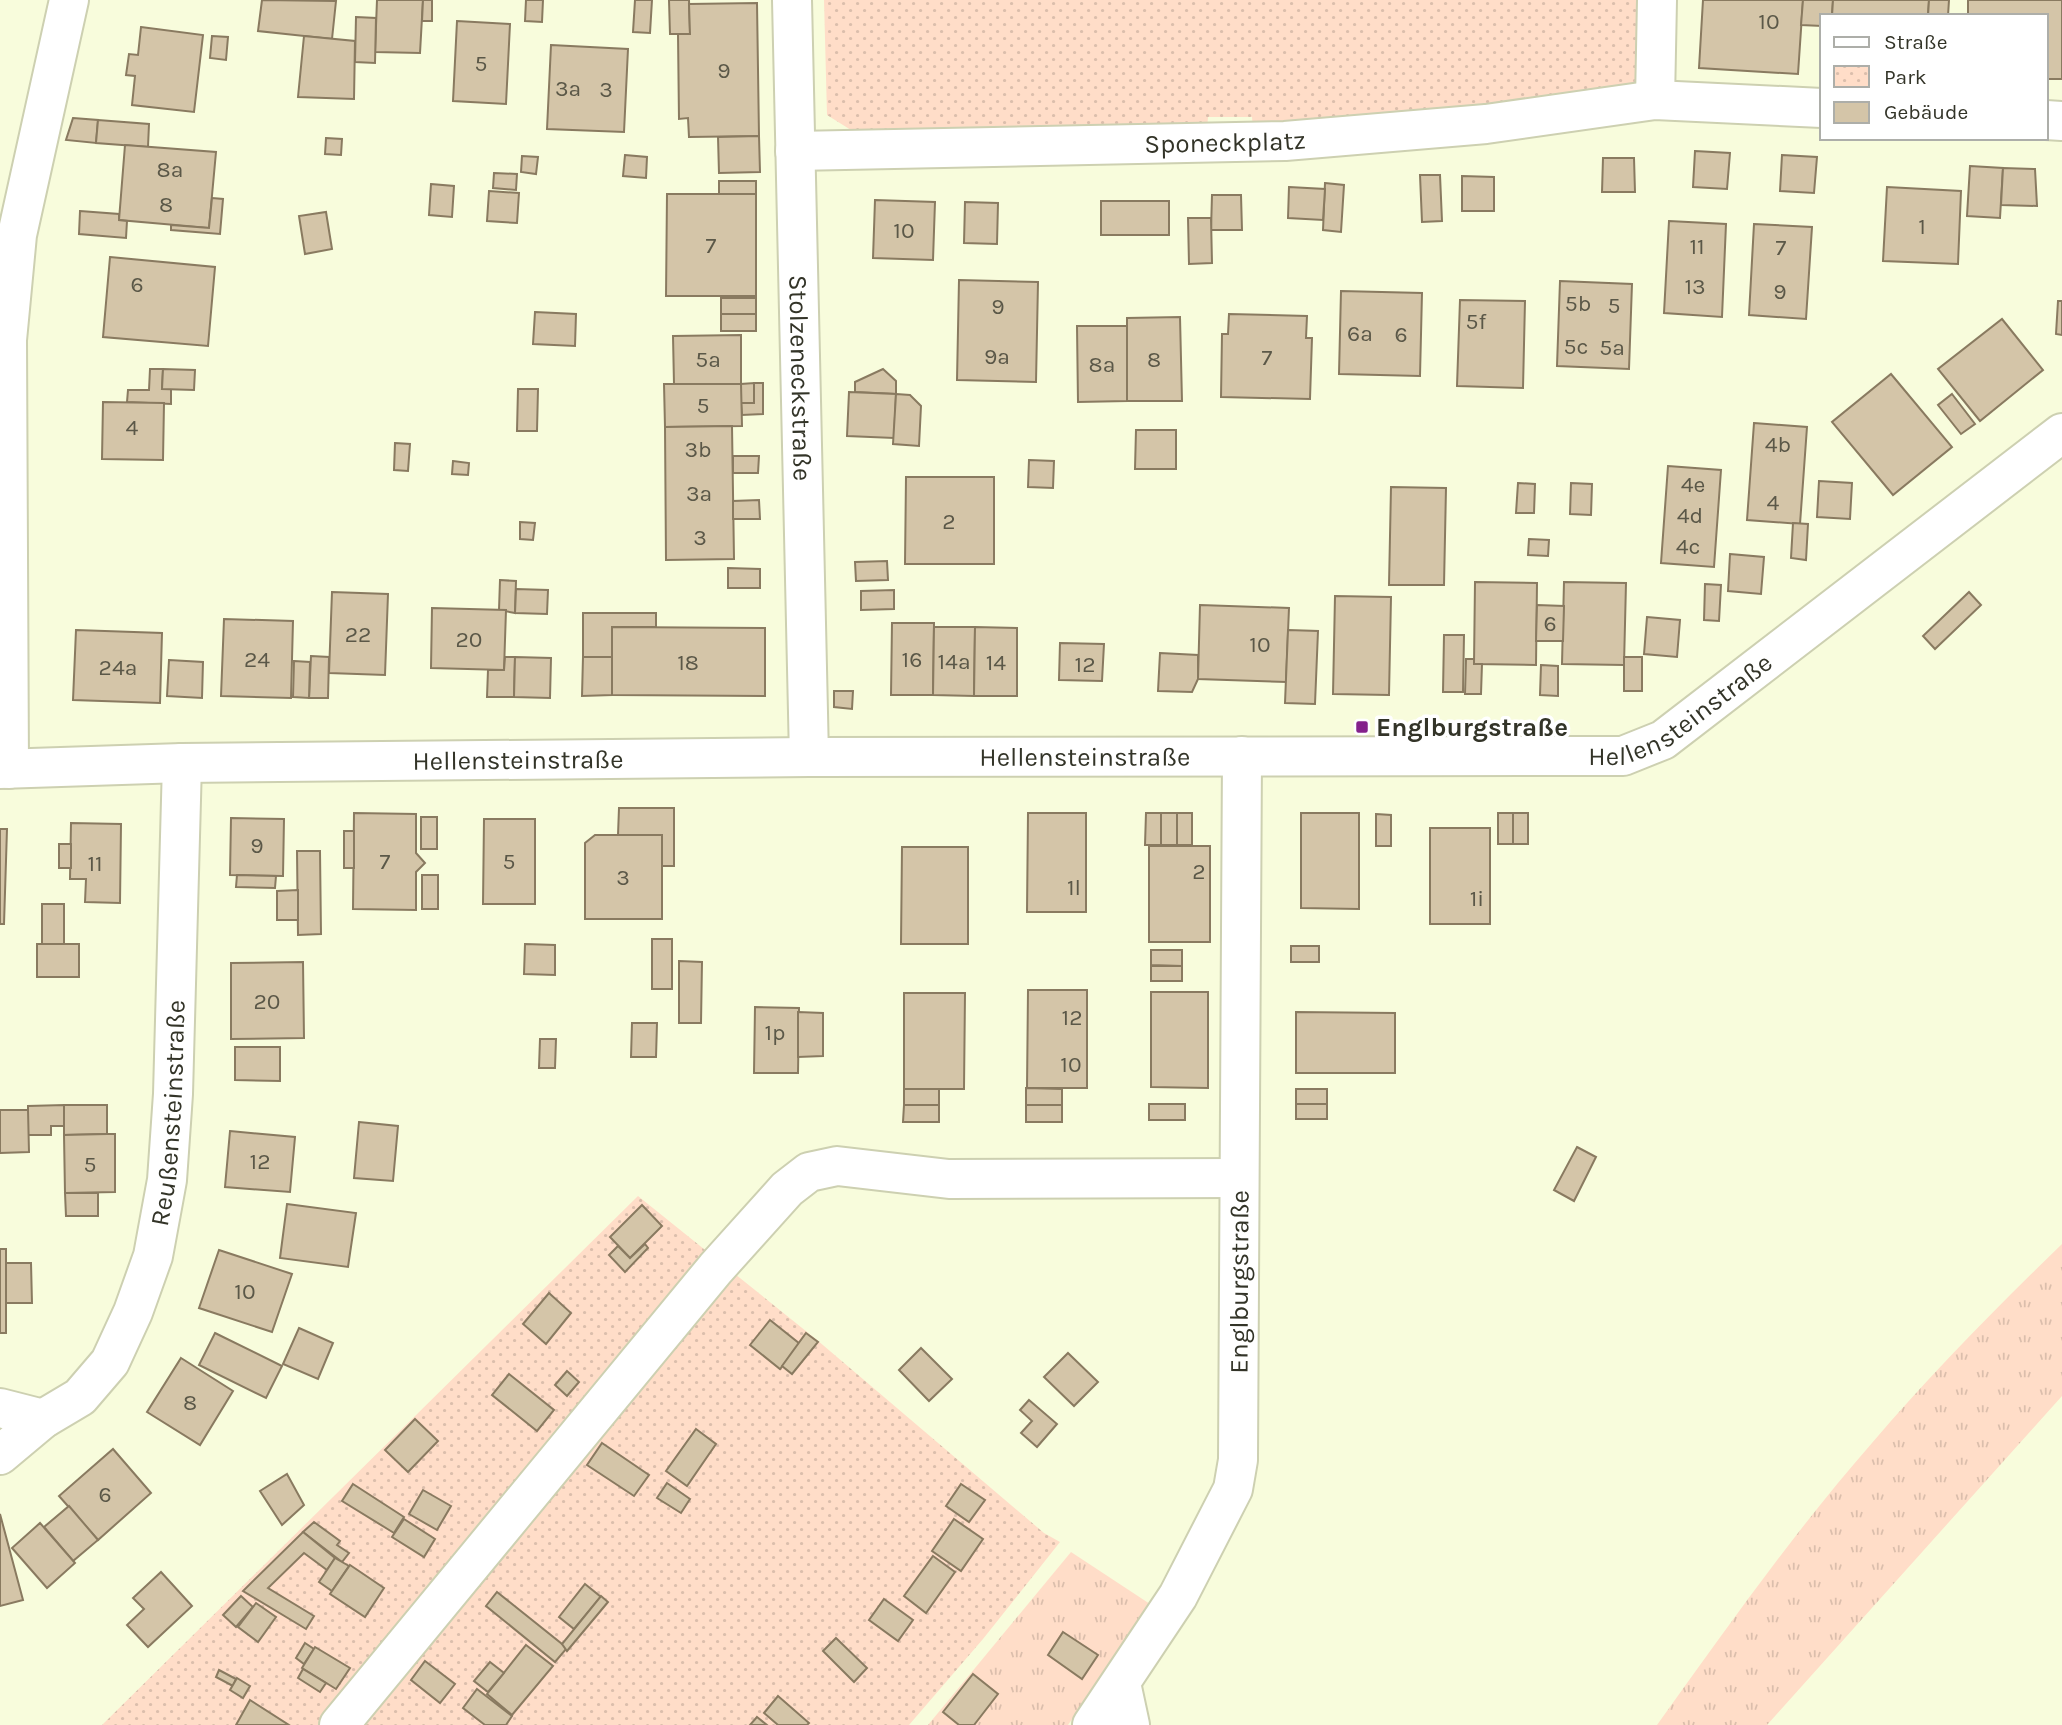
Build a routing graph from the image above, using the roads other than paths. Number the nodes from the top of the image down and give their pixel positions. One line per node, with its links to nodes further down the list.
1 (69, 0): 11 (street)
2 (792, 0): 6 (street, Stolzeneckstraße)
3 (1657, 0): 4 (street)
4 (1655, 100): 5 (street, Sponeckplatz); 6 (street, Sponeckplatz)
5 (1820, 108)
6 (795, 151): 9 (street, Stolzeneckstraße)
7 (2062, 433): 8 (street, Hellensteinstraße)
8 (1242, 756): 9 (street, Hellensteinstraße); 12 (street, Englburgstraße)
9 (809, 757): 10 (street, Hellensteinstraße)
10 (182, 763): 11 (street, Hellensteinstraße); 14 (street, Reußensteinstraße)
11 (4, 769)
12 (1238, 1178): 16 (street, Englburgstraße); 17 (street)
13 (0, 1408): 14 (street)
14 (43, 1419): 15 (street, Reußensteinstraße)
15 (0, 1455)
16 (1121, 1683): 18 (street, Englburgstraße); 19 (street)
17 (339, 1725)
18 (1091, 1725)
19 (1130, 1725)

